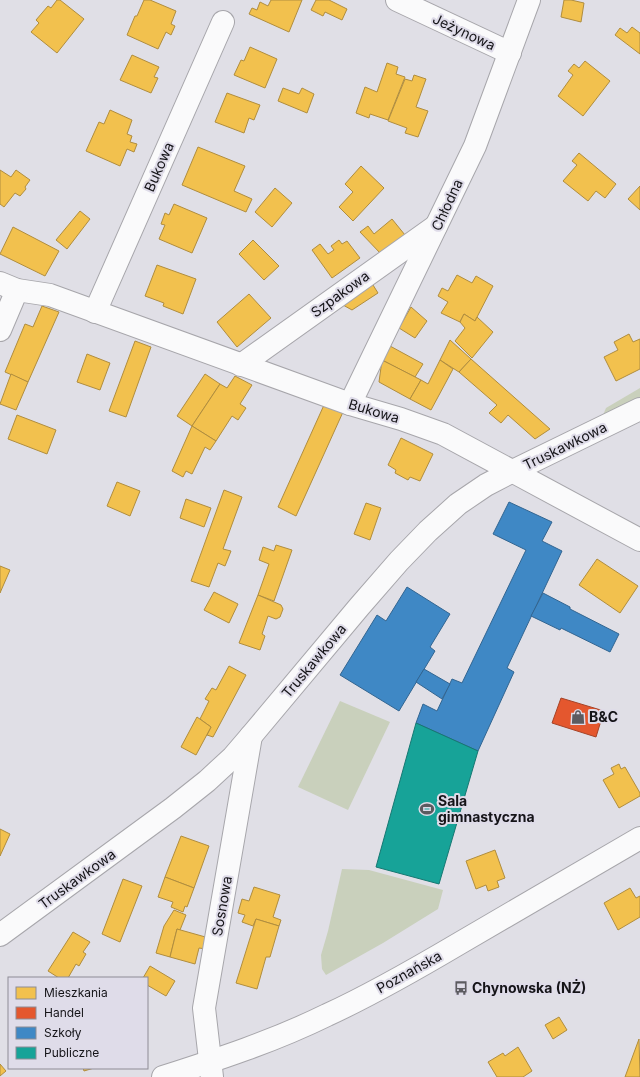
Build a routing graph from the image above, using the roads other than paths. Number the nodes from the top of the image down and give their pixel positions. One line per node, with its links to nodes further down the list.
1 (397, 0): 4 (street, Jeżynowa)
2 (529, 0): 4 (street, Chłodna)
3 (223, 22): 7 (street, Bukowa)
4 (510, 53): 5 (street, Chłodna)
5 (438, 224): 9 (street, Szpakowa); 10 (street, Chłodna)
6 (8, 286): 7 (street, Bukowa); 8 (street)
7 (95, 312): 9 (street, Bukowa)
8 (0, 330)
9 (241, 365): 10 (street, Bukowa)
10 (350, 404): 12 (street, Bukowa)
11 (640, 410): 12 (street, Truskawkowa)
12 (513, 471): 13 (street, Bukowa); 14 (street, Truskawkowa)
13 (640, 540)
14 (251, 736): 16 (street, Truskawkowa); 17 (street, Sosnowa)
15 (640, 838): 17 (street, Poznańska)
16 (0, 935)
17 (211, 1070): 18 (street, Poznańska)
18 (163, 1077)

